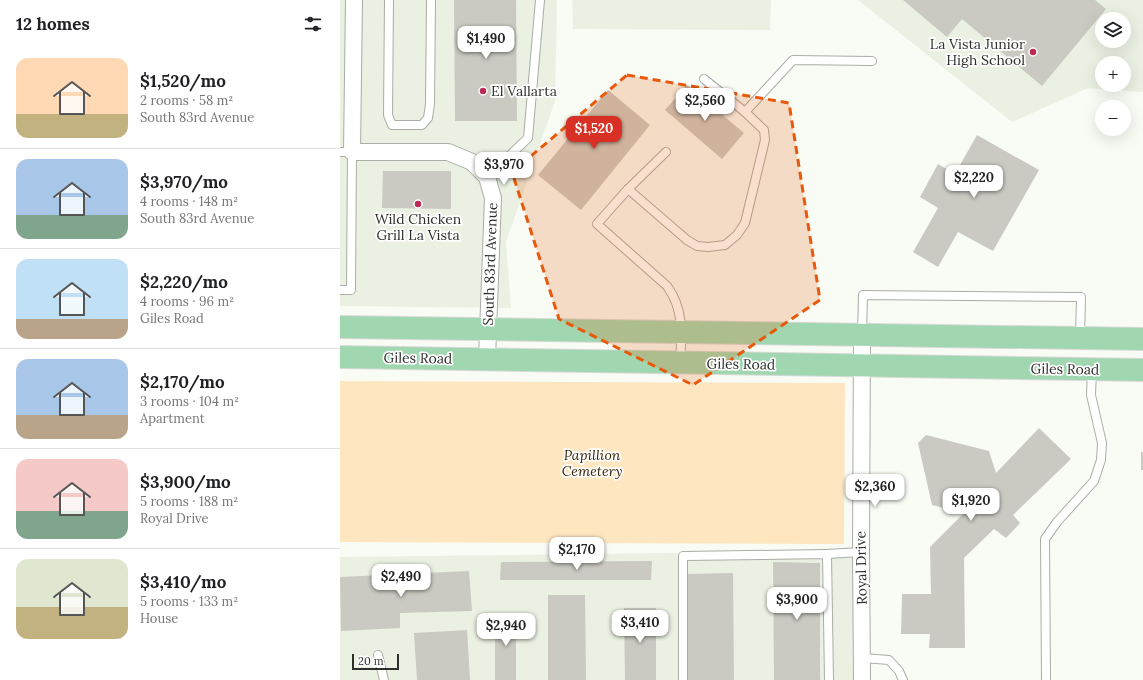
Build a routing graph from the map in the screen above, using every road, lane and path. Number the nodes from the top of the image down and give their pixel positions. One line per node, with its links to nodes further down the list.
1 (354, 0): 8 (street)
2 (389, 0): 3 (lane)
3 (431, 0)
4 (540, 0): 10 (lane)
5 (872, 61): 7 (lane)
6 (704, 79): 7 (lane)
7 (745, 112): 11 (lane)
8 (346, 152): 10 (street, South 83rd Avenue); 12 (lane)
9 (666, 152): 11 (lane)
10 (487, 177): 14 (street, South 83rd Avenue)
11 (628, 189): 15 (lane)
12 (340, 290)
13 (340, 327): 14 (main road)
14 (488, 330): 15 (main road); 20 (street, South 83rd Avenue)
15 (682, 333): 16 (main road); 21 (lane)
16 (862, 336): 17 (main road); 17 (lane); 22 (street, Royal Drive)
17 (1080, 338): 18 (main road)
18 (1143, 339)
19 (340, 357): 20 (main road, Giles Road)
20 (486, 359): 21 (main road, Giles Road)
21 (680, 363): 22 (main road, Giles Road)
22 (862, 366): 23 (main road, Giles Road); 25 (street, Royal Drive)
23 (1092, 369): 24 (main road, Giles Road); 34 (lane)
24 (1143, 370)
25 (861, 552): 26 (lane); 28 (street, Royal Drive)
26 (827, 554): 30 (lane); 31 (lane)
27 (378, 655): 29 (lane)
28 (863, 658): 32 (street, Royal Drive); 33 (lane)
29 (384, 680)
30 (684, 680)
31 (829, 680)
32 (862, 680)
33 (903, 680)
34 (1046, 680)

